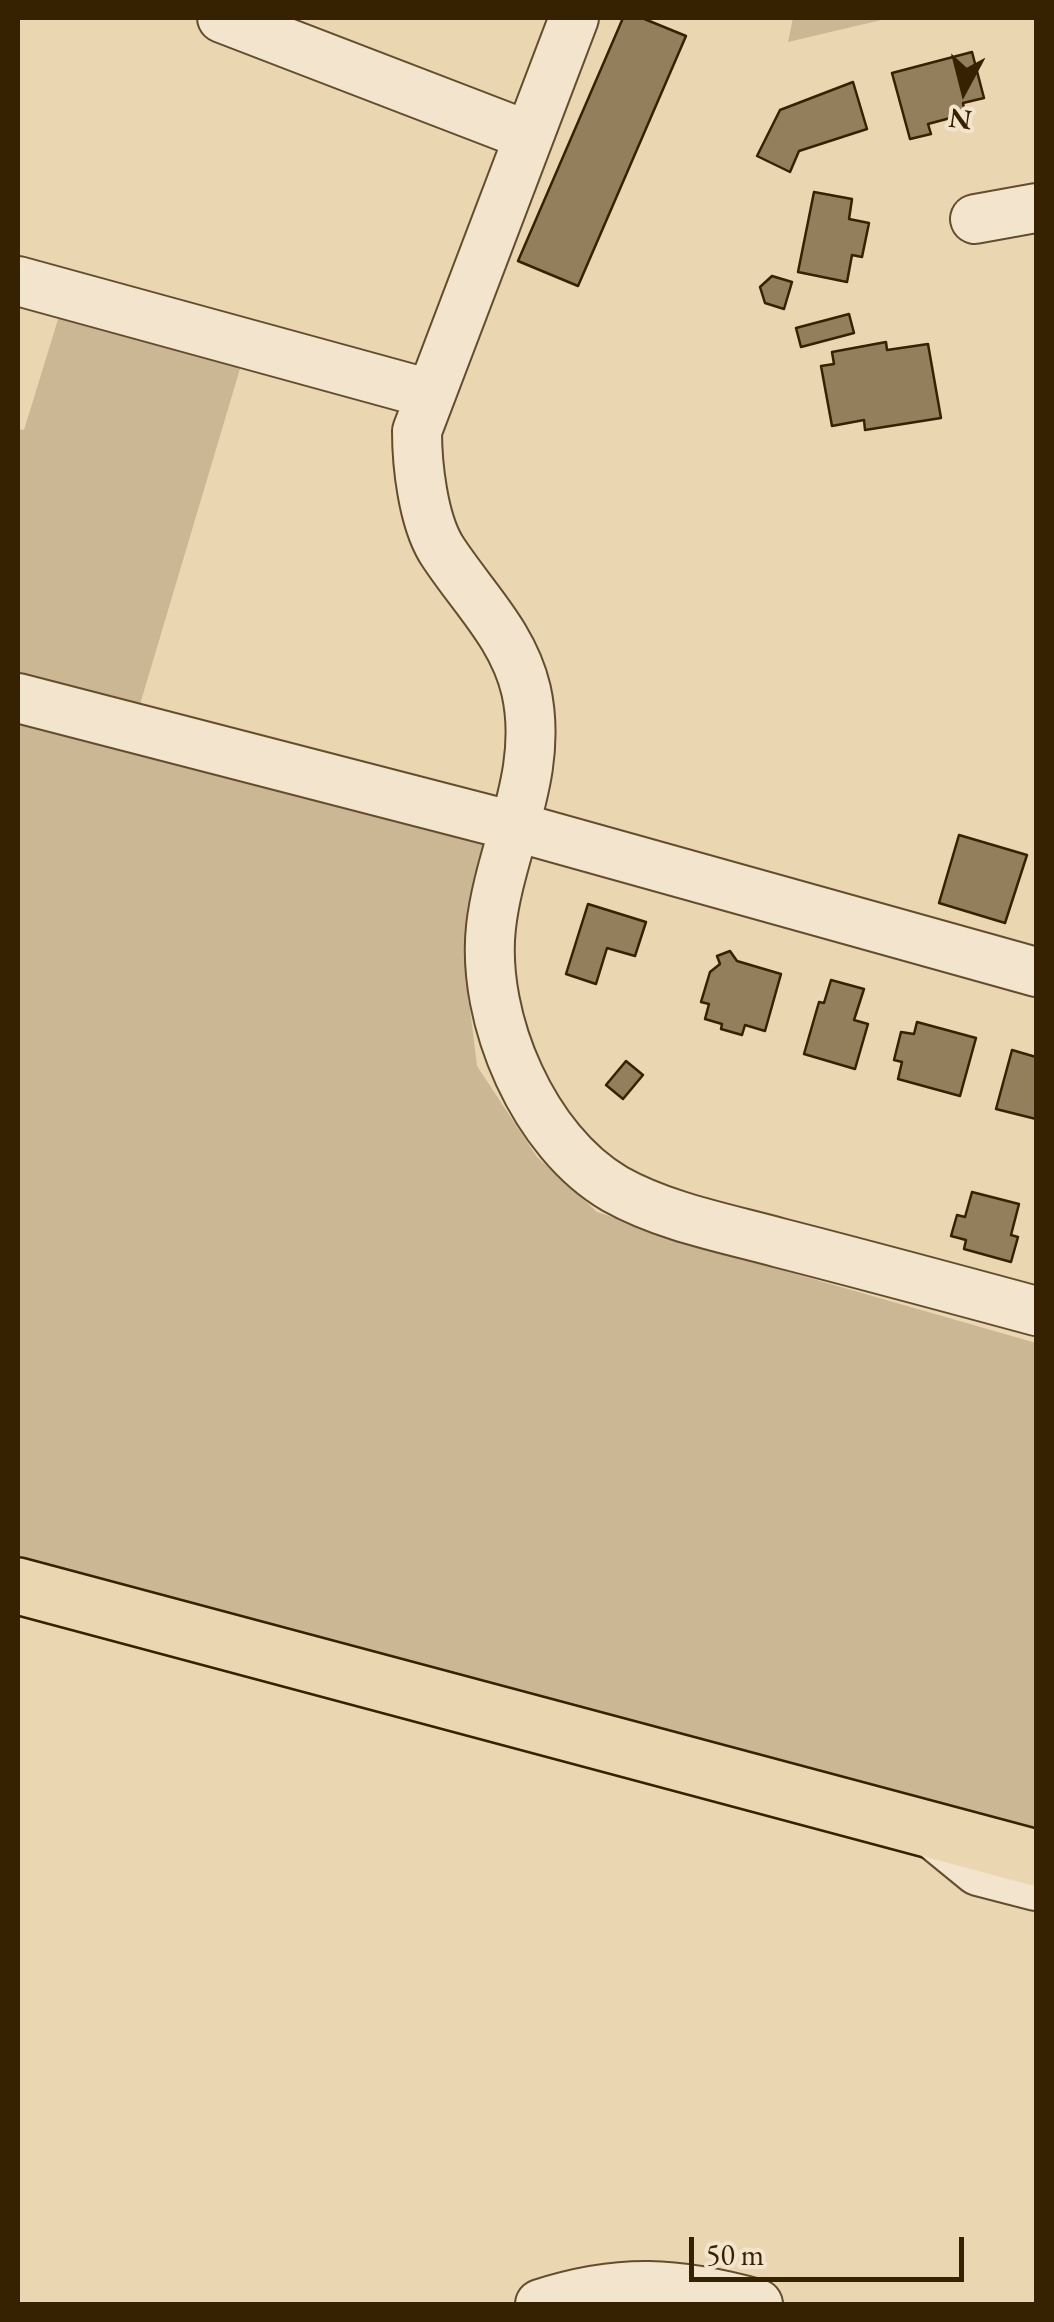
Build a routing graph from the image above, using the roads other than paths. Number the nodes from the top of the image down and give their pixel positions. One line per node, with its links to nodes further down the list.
1 (222, 18): 3 (street)
2 (574, 18): 3 (street)
3 (529, 136): 7 (street)
4 (1036, 208): 5 (street)
5 (975, 219)
6 (18, 281): 7 (street)
7 (430, 394): 9 (street)
8 (18, 698): 9 (street)
9 (514, 826): 10 (street); 11 (street)
10 (1036, 972)
11 (1036, 1311)
12 (18, 1586): 13 (main road)
13 (926, 1829): 14 (main road); 15 (street)
14 (1036, 1858)
15 (1036, 1886)
16 (540, 2304): 17 (street)
17 (758, 2304)

